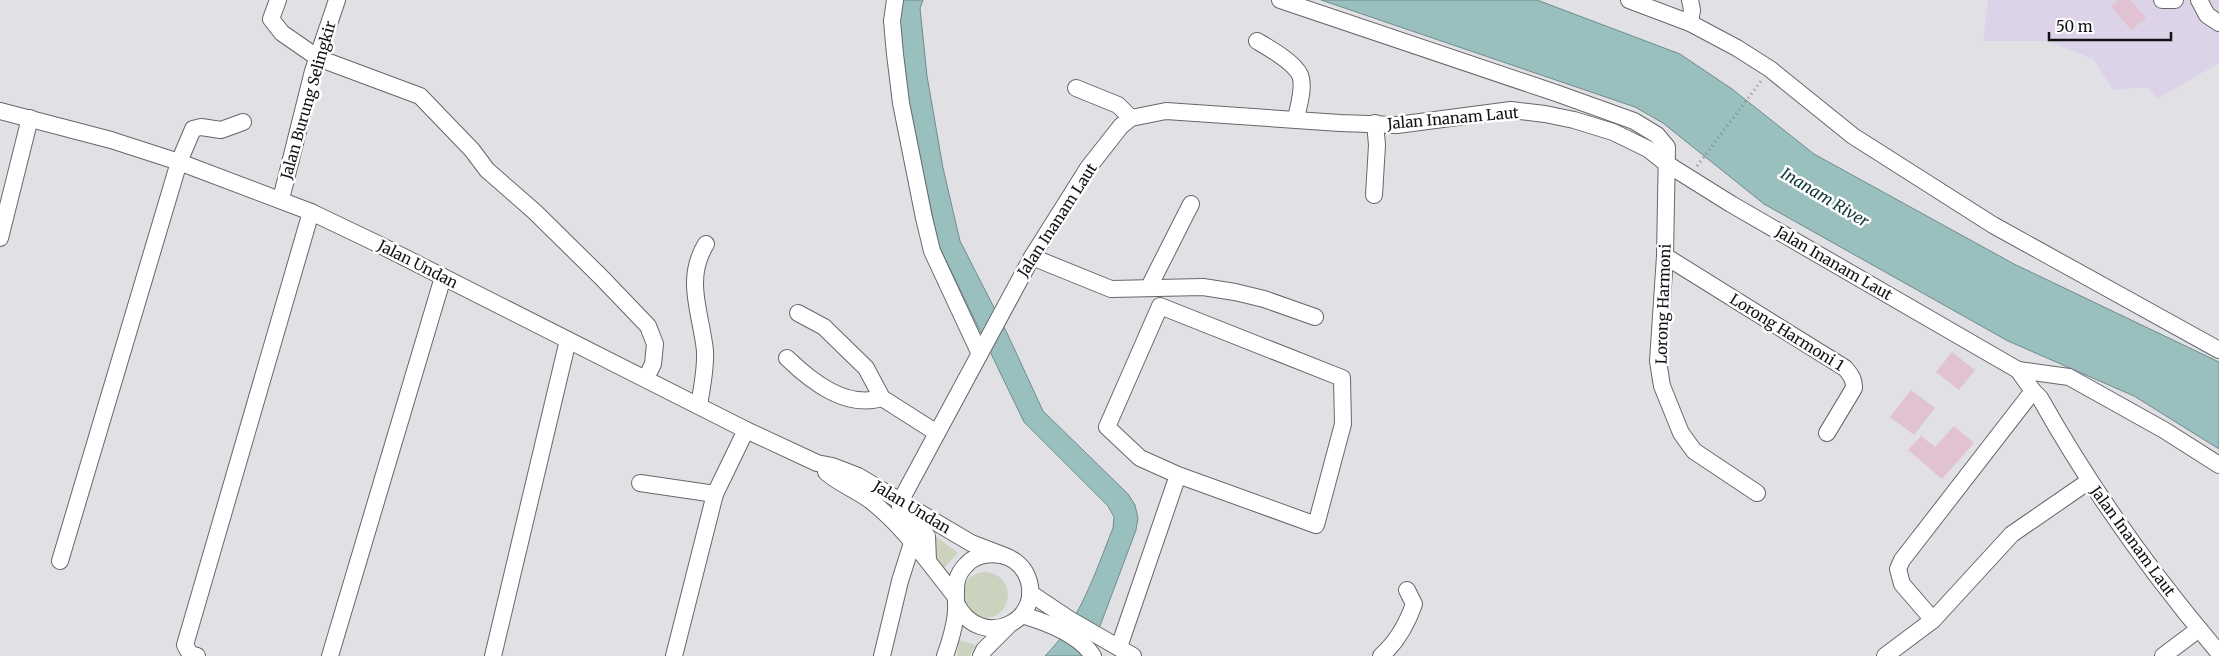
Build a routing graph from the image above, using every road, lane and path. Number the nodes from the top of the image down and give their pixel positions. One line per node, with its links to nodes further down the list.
1 (278, 0): 13 (street)
2 (337, 0): 13 (street, Jalan Burung Selingkir)
3 (896, 0): 39 (street)
4 (1280, 0): 23 (street, Lorong Harmoni)
5 (1629, 0): 10 (street)
6 (1690, 0): 10 (street)
7 (2162, 0): 8 (street)
8 (2175, 0)
9 (2200, 3): 11 (street)
10 (1690, 23): 38 (street)
11 (2219, 23)
12 (1257, 41): 19 (street)
13 (318, 58): 26 (street, Jalan Burung Selingkir); 42 (street)
14 (1076, 88): 18 (street)
15 (1749, 95): 24 (path)
16 (0, 111): 17 (street, Jalan Undan)
17 (30, 118): 22 (street, Jalan Undan); 29 (street)
18 (1131, 118): 19 (street, Jalan Inanam Laut); 32 (street, Jalan Inanam Laut)
19 (1296, 119): 21 (street, Jalan Inanam Laut)
20 (243, 122): 22 (street)
21 (1375, 123): 23 (street, Jalan Inanam Laut); 25 (street)
22 (180, 162): 26 (street, Jalan Undan); 59 (street)
23 (1667, 164): 31 (street, Lorong Harmoni); 41 (street, Jalan Inanam Laut)
24 (1695, 168)
25 (1374, 195)
26 (281, 199): 28 (street, Jalan Undan)
27 (1191, 204): 34 (street)
28 (311, 212): 33 (street, Jalan Undan); 72 (street)
29 (0, 238)
30 (706, 244): 45 (street)
31 (1665, 256): 48 (street, Lorong Harmoni 1); 54 (street, Lorong Harmoni)
32 (1032, 257): 34 (street); 39 (street, Jalan Inanam Laut)
33 (443, 277): 37 (street, Jalan Undan); 73 (street)
34 (1149, 288): 36 (street)
35 (798, 313): 44 (street)
36 (1315, 317)
37 (568, 340): 42 (street, Jalan Undan); 74 (street)
38 (2219, 350)
39 (979, 352): 47 (street, Jalan Inanam Laut)
40 (787, 358): 44 (street)
41 (2018, 370): 43 (street, Jalan Inanam Laut); 50 (street)
42 (646, 378): 45 (street, Jalan Undan)
43 (2033, 391): 52 (street, Jalan Inanam Laut); 65 (street)
44 (882, 398): 47 (street)
45 (698, 405): 46 (street, Jalan Undan)
46 (746, 430): 49 (street, Jalan Undan); 55 (street)
47 (936, 433): 56 (street, Jalan Inanam Laut)
48 (1827, 433)
49 (817, 464): 56 (street, Jalan Undan); 57 (street, Jalan Undan)
50 (2219, 465)
51 (1178, 475): 51 (street); 70 (street)
52 (2089, 480): 65 (street); 68 (street, Jalan Inanam Laut)
53 (640, 483): 55 (street)
54 (1757, 493)
55 (714, 494): 75 (street)
56 (901, 500): 58 (street, Jalan Undan); 60 (street)
57 (912, 543): 60 (street, Jalan Undan); 76 (street)
58 (1005, 556): 62 (street, Jalan Undan); 63 (street)
59 (60, 561)
60 (928, 561): 63 (street, Jalan Undan)
61 (1407, 590): 80 (street)
62 (1030, 593): 64 (street); 66 (street)
63 (955, 600): 67 (street, Jalan Undan); 77 (street)
64 (1022, 615): 66 (street); 67 (street)
65 (1933, 620): 81 (street)
66 (1064, 624): 69 (street)
67 (1008, 626): 78 (street)
68 (2198, 629): 71 (street, Jalan Inanam Laut); 82 (street)
69 (1092, 646): 70 (street)
70 (1118, 647): 79 (street)
71 (2219, 653)
72 (197, 656)
73 (330, 656)
74 (493, 656)
75 (674, 656)
76 (882, 656)
77 (946, 656)
78 (981, 656)
79 (1133, 656)
80 (1382, 656)
81 (1885, 656)
82 (2163, 656)

